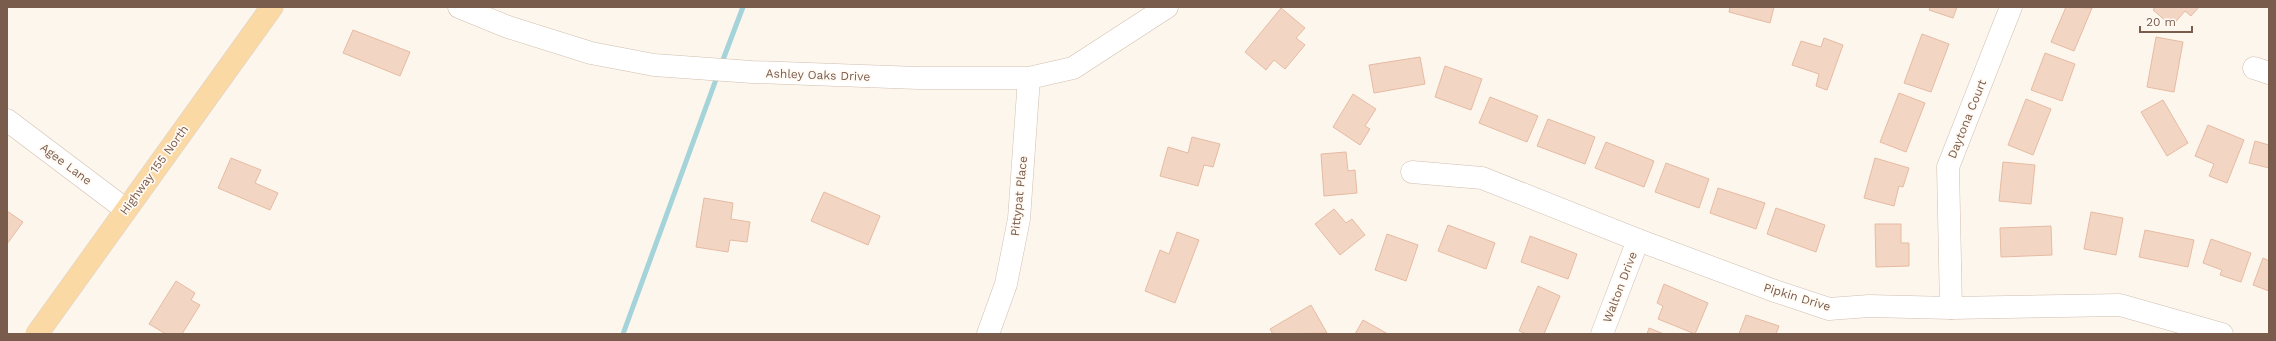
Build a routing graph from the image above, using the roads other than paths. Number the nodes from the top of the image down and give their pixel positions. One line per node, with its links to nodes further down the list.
1 (272, 7): 8 (main road, Highway 155 North)
2 (459, 7): 5 (street, Ashley Oaks Drive)
3 (1167, 7): 5 (street, Ashley Oaks Drive)
4 (2011, 7): 10 (street, Daytona Court)
5 (1029, 78): 12 (street, Pittypat Place)
6 (7, 120): 8 (street, Agee Lane)
7 (1412, 172): 9 (street, Pipkin Drive)
8 (125, 209): 11 (main road, Highway 155 North)
9 (1638, 240): 10 (street, Pipkin Drive); 13 (street, Walton Drive)
10 (1951, 308): 14 (street, Pipkin Drive)
11 (37, 334)
12 (988, 334)
13 (1602, 334)
14 (2222, 334)

